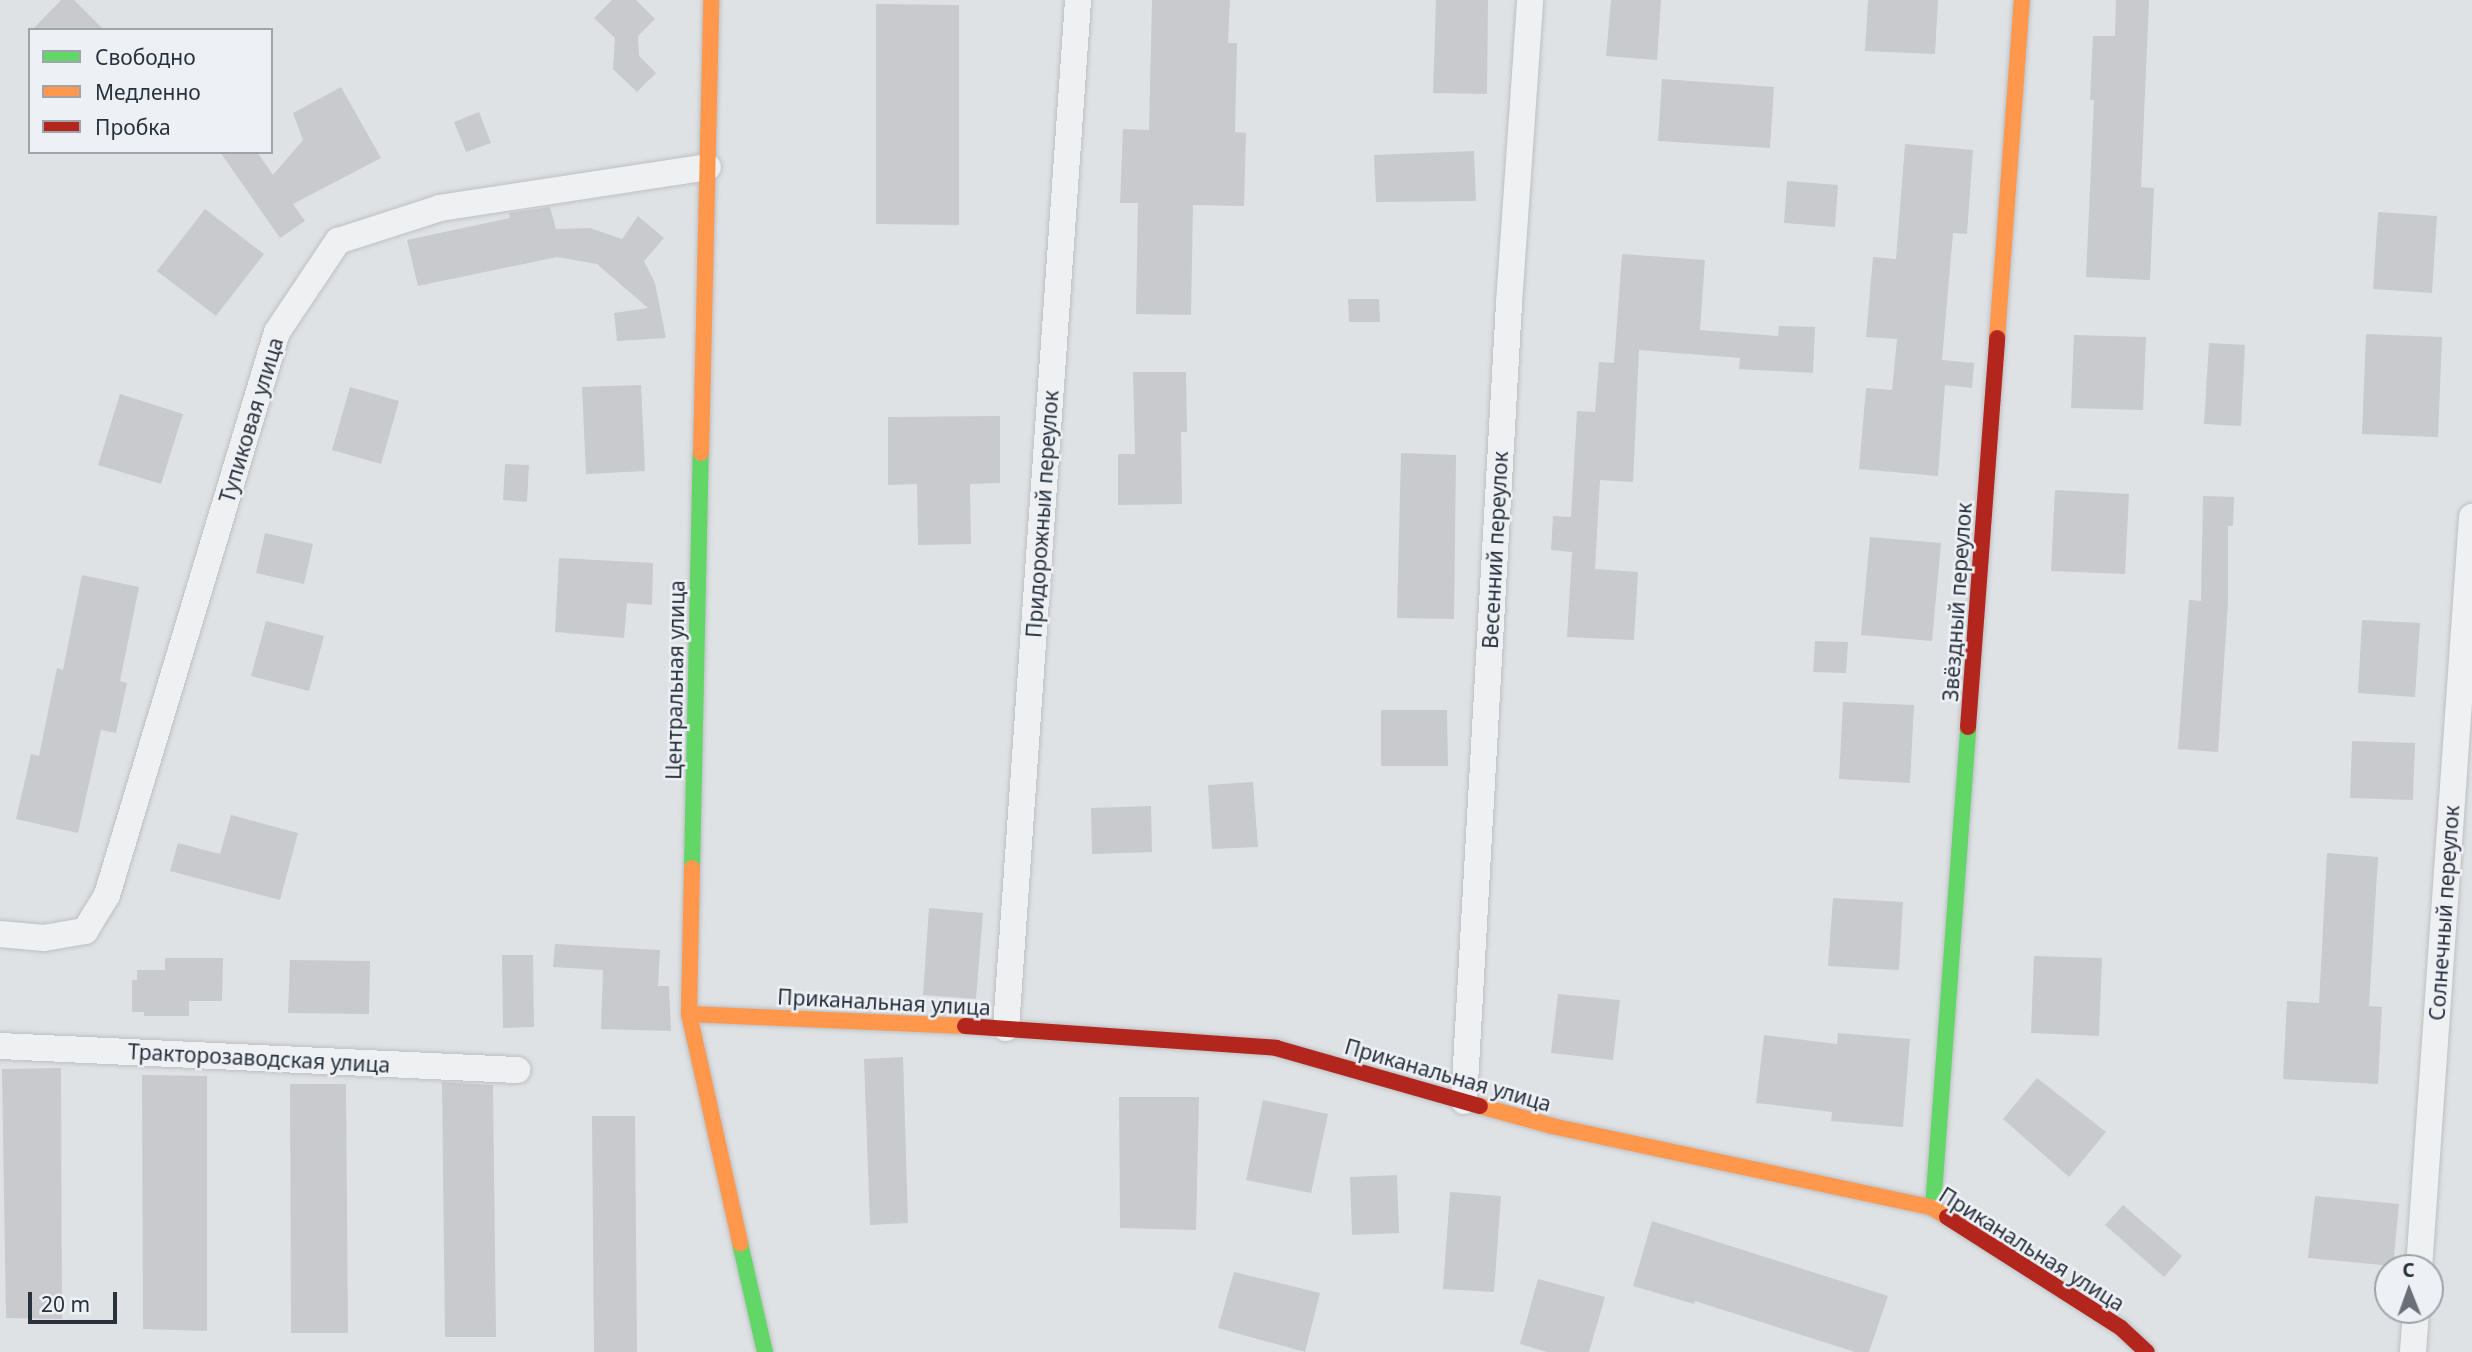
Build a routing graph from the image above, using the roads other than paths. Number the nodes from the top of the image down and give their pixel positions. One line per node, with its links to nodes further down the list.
1 (711, 0): 5 (street, Центральная улица)
2 (1078, 0): 9 (street, Придорожный переулок)
3 (1530, 0): 12 (street, Весенний переулок)
4 (2022, 0): 13 (street, Звёздный переулок)
5 (708, 167): 7 (street, Тупиковая улица); 8 (street, Центральная улица)
6 (2472, 517): 14 (street, Солнечный переулок)
7 (0, 934)
8 (689, 1014): 9 (street, Приканальная улица); 16 (street, Центральная улица)
9 (1006, 1028): 12 (street, Приканальная улица)
10 (0, 1046): 11 (street, Тракторозаводская улица)
11 (517, 1070)
12 (1464, 1101): 13 (street, Приканальная улица)
13 (1933, 1208): 17 (street, Приканальная улица)
14 (2420, 1254)
15 (2415, 1324): 18 (street)
16 (765, 1352)
17 (2147, 1352)
18 (2413, 1352)

